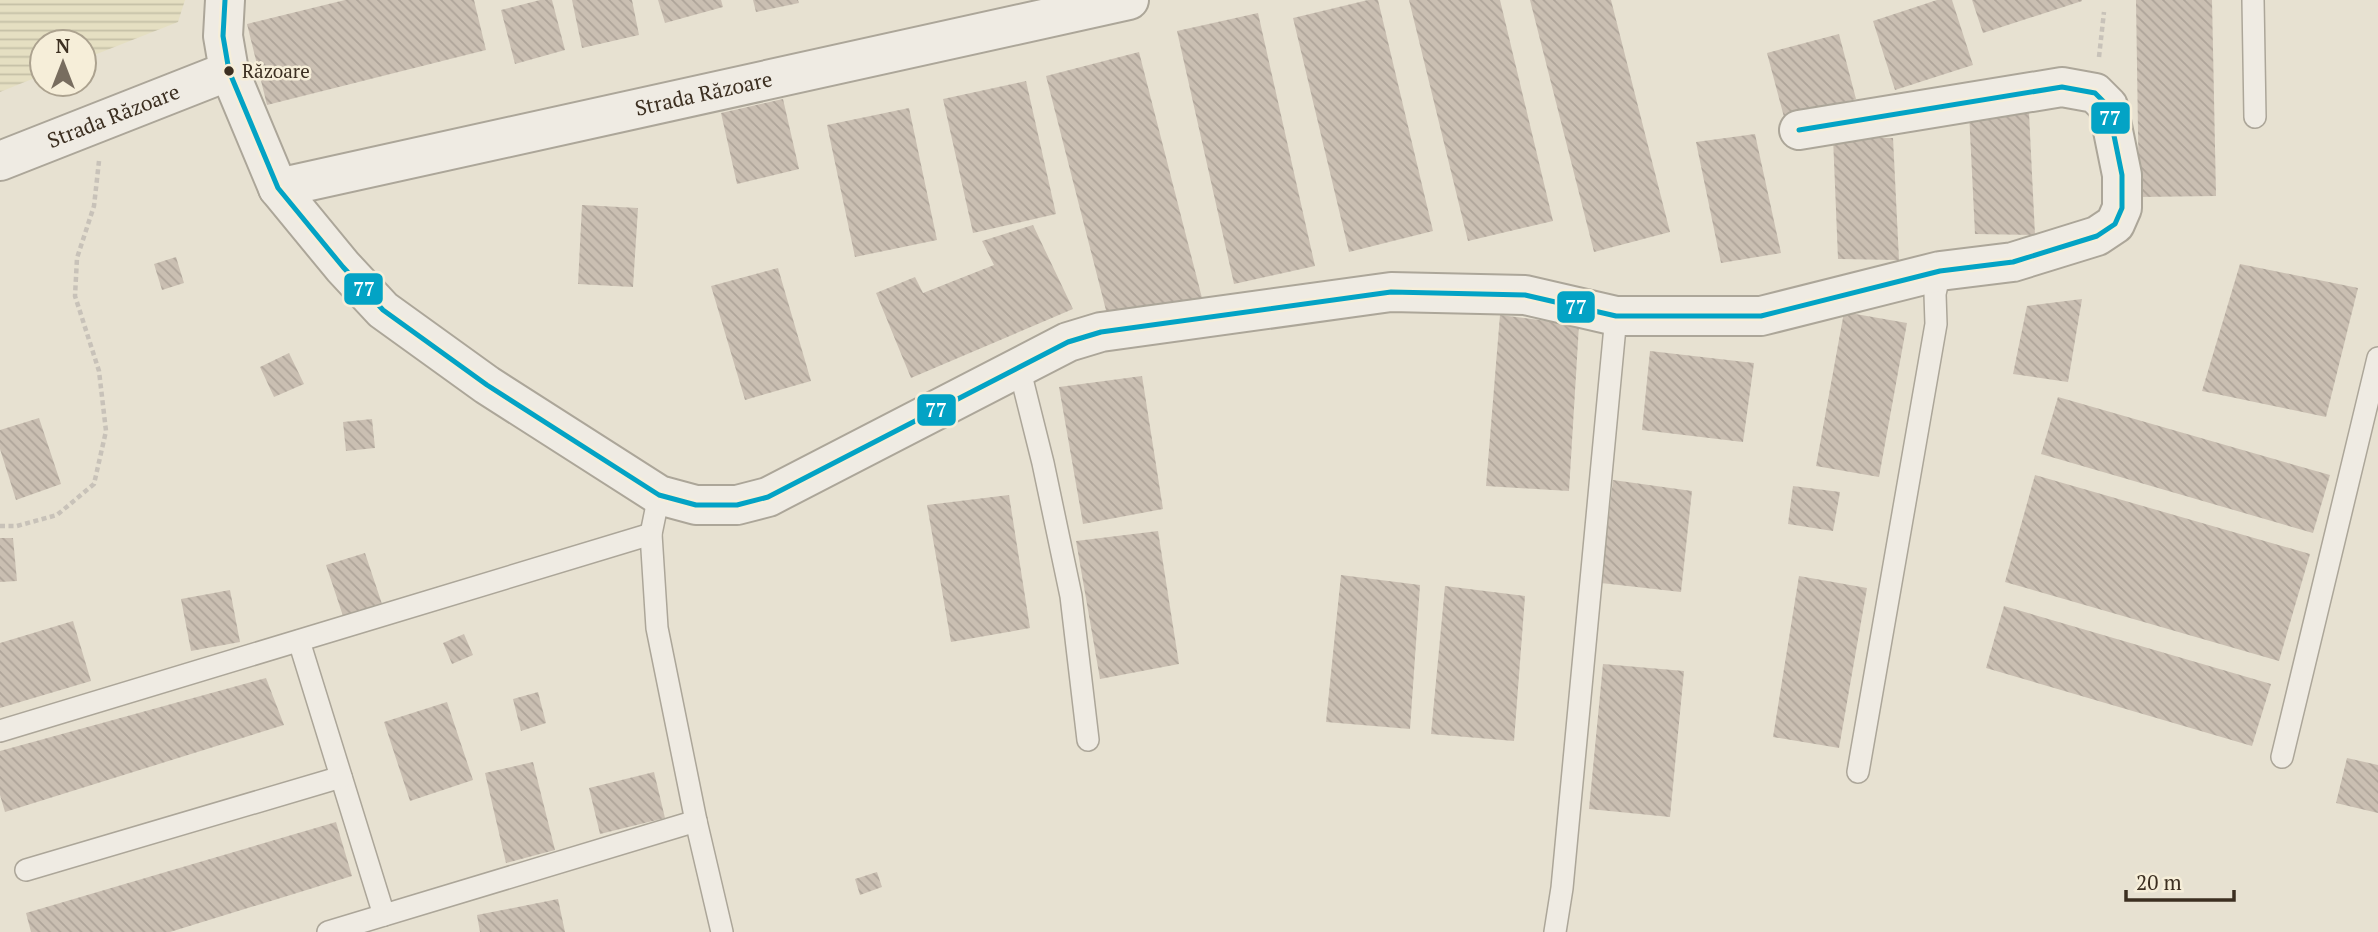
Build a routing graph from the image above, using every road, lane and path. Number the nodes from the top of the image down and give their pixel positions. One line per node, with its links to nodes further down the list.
1 (225, 0): 4 (street)
2 (1129, 0): 9 (street, Strada Răzoare)
3 (2253, 0): 5 (lane)
4 (229, 71): 6 (street, Strada Răzoare); 9 (street)
5 (2255, 117)
6 (104, 119): 8 (street, Strada Răzoare); 15 (path)
7 (1799, 130): 10 (street)
8 (0, 161)
9 (278, 188): 14 (street)
10 (1940, 271): 11 (street); 21 (lane)
11 (1616, 316): 13 (street); 28 (lane)
12 (2378, 358): 20 (lane)
13 (1019, 367): 14 (street); 19 (lane)
14 (659, 495): 16 (lane)
15 (0, 526)
16 (651, 534): 17 (lane); 23 (lane)
17 (299, 640): 18 (lane); 22 (lane)
18 (0, 731)
19 (1088, 740)
20 (2282, 757)
21 (1858, 772)
22 (341, 777): 24 (lane); 25 (lane)
23 (696, 821): 25 (lane); 27 (lane)
24 (26, 870)
25 (384, 915): 26 (lane)
26 (328, 932)
27 (722, 932)
28 (1555, 932)

